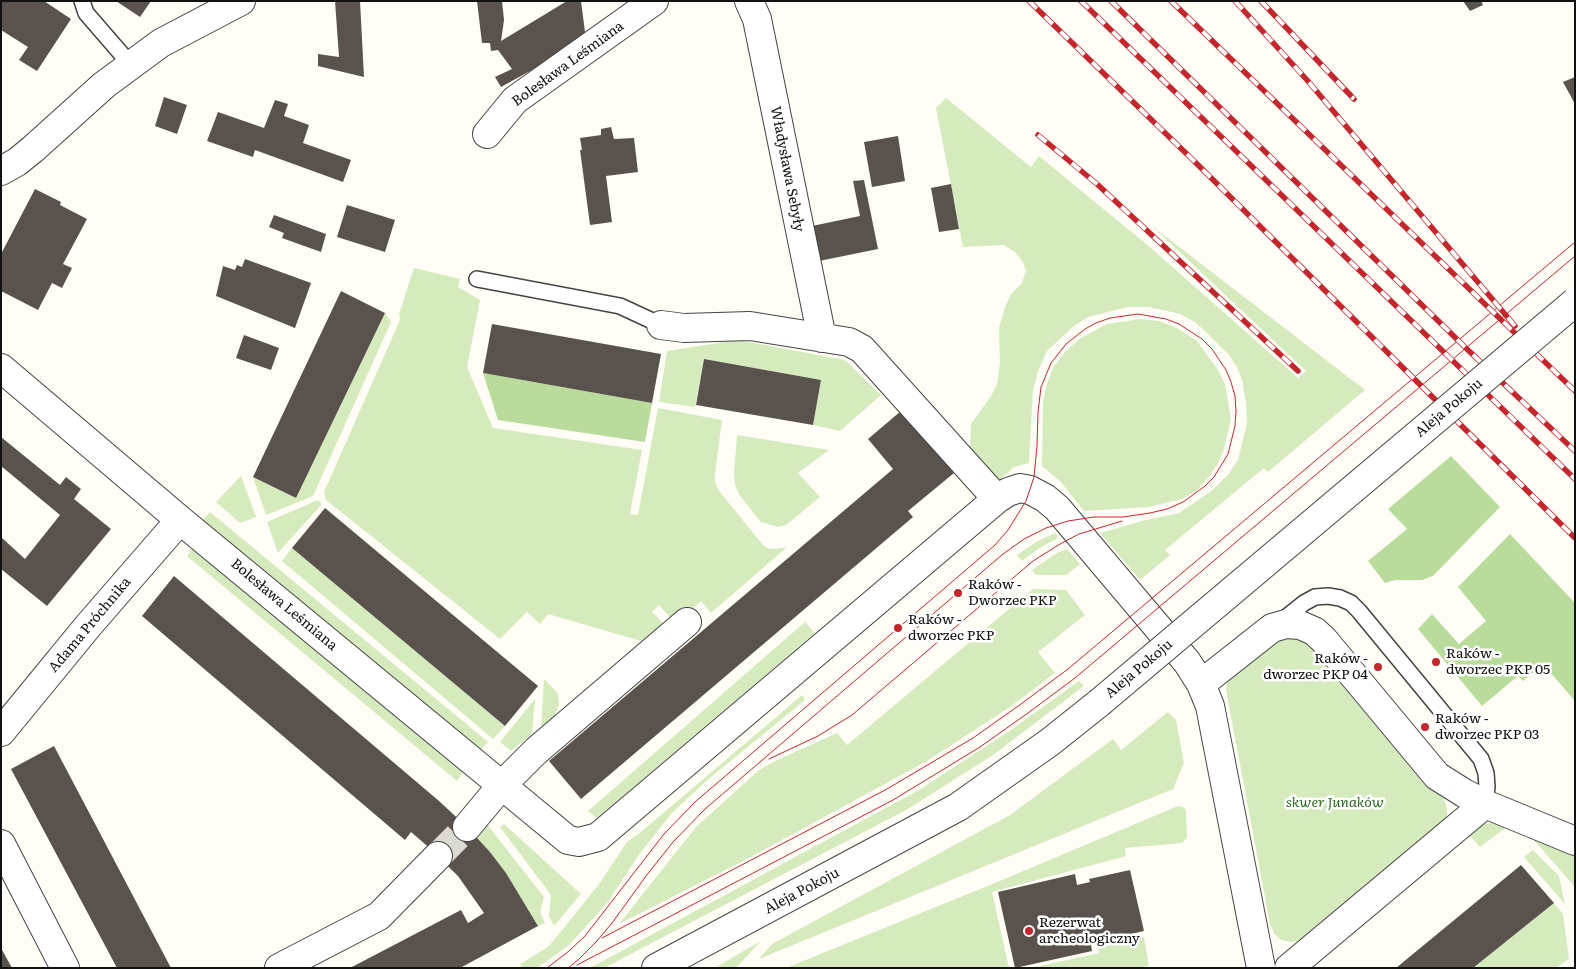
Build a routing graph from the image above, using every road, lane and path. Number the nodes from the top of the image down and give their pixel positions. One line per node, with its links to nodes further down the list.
1 (82, 1): 5 (lane)
2 (241, 1): 5 (street)
3 (654, 1): 6 (street, Bolesława Leśmiana)
4 (749, 1): 11 (street, Władysława Sebyły)
5 (131, 65): 7 (street)
6 (487, 134)
7 (1, 171)
8 (477, 280): 10 (lane)
9 (1575, 302): 27 (street, Aleja Pokoju, bridge)
10 (661, 325): 11 (street)
11 (822, 338): 13 (street)
12 (1, 368): 14 (street, Bolesława Leśmiana)
13 (997, 499): 17 (street); 19 (street, Bolesława Leśmiana)
14 (180, 520): 18 (street, Adama Próchnika); 19 (street, Bolesława Leśmiana)
15 (687, 622): 19 (street)
16 (1272, 628): 17 (street); 20 (street); 20 (lane)
17 (1201, 684): 28 (street)
18 (1, 732)
19 (502, 786): 21 (street)
20 (1485, 804): 22 (street); 29 (street)
21 (467, 826)
22 (1575, 841)
23 (1, 844): 25 (street)
24 (438, 856): 26 (street)
25 (65, 968)
26 (279, 968)
27 (656, 968)
28 (1261, 968)
29 (1288, 968)

